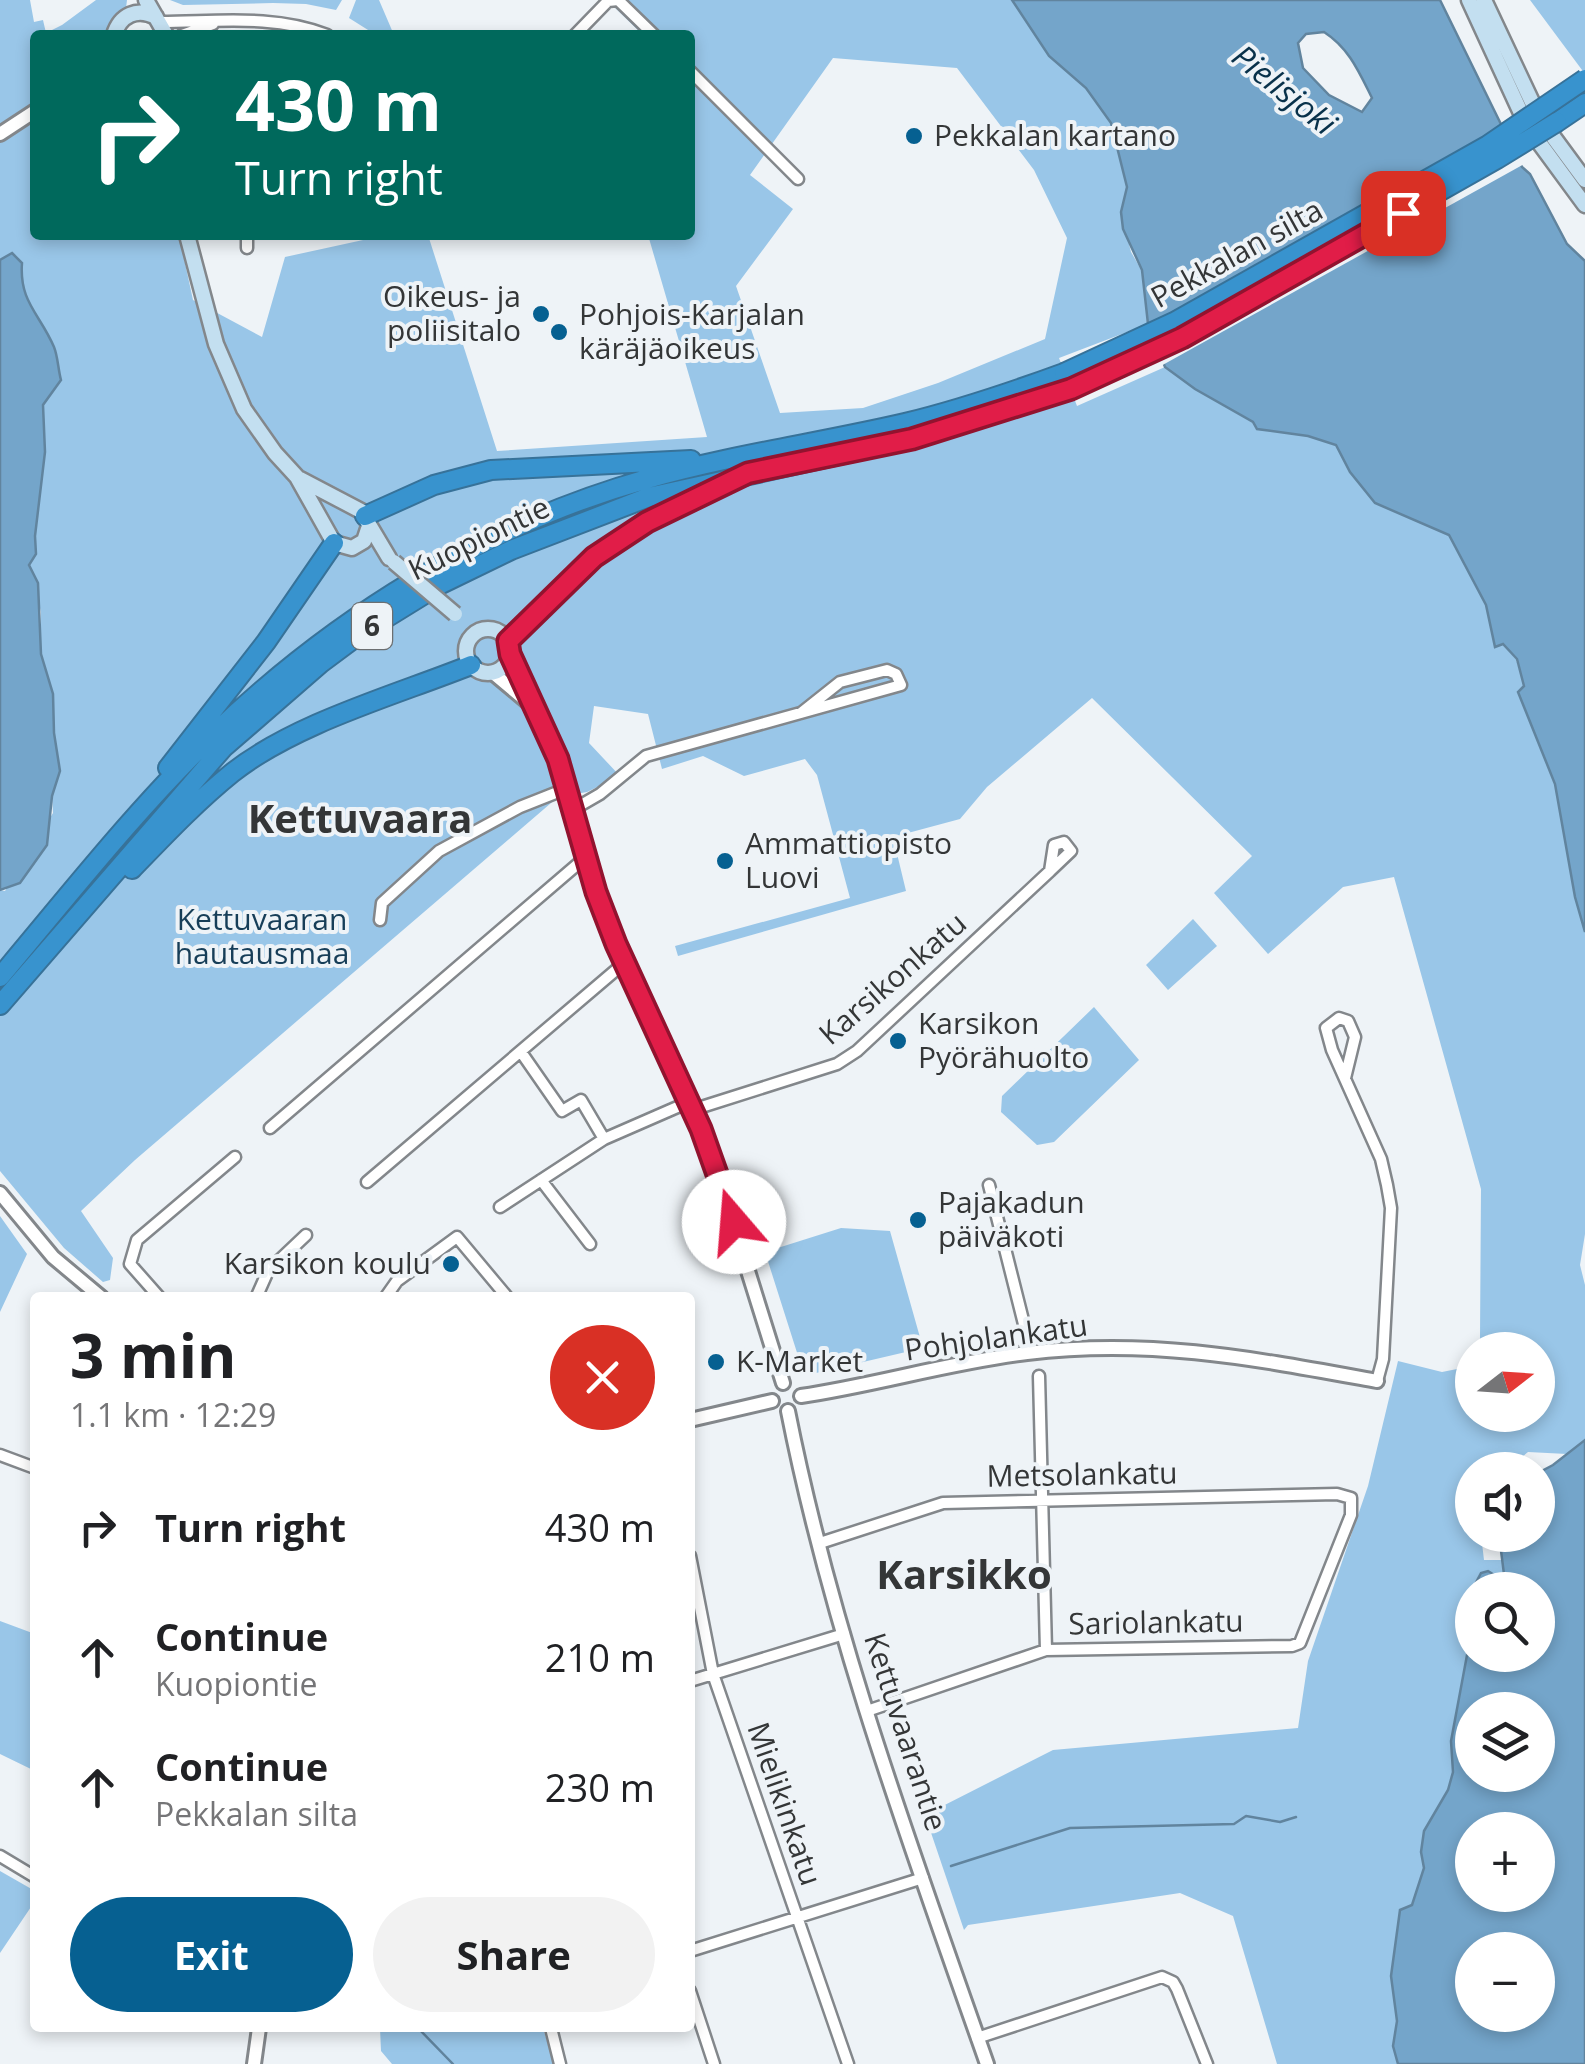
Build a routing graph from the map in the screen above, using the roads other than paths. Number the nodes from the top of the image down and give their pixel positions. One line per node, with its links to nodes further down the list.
1 (146, 0): 6 (main road)
2 (1469, 0): 19 (main road)
3 (1484, 0): 18 (main road)
4 (130, 7): 6 (main road); 7 (main road)
5 (219, 22): 6 (street); 8 (street); 9 (street)
6 (161, 25)
7 (116, 30)
8 (196, 30)
9 (310, 30)
10 (580, 30): 11 (street)
11 (649, 30)
12 (695, 76): 17 (street)
13 (1585, 79): 23 (highway, Pekkalan silta / 6, bridge)
14 (1585, 103): 23 (highway, Pekkalan silta / 6, bridge)
15 (30, 114): 16 (street)
16 (0, 134)
17 (798, 179)
18 (1585, 180)
19 (1585, 206)
20 (189, 240): 25 (main road)
21 (247, 240): 22 (street)
22 (247, 248)
23 (1067, 381): 24 (highway, Kuopiontie / 6)
24 (747, 464): 26 (highway); 33 (highway); 41 (highway, Kuopiontie / 6); 43 (highway, Kuopiontie / 6)
25 (298, 477): 26 (main road); 27 (main road)
26 (361, 517): 27 (main road); 28 (main road); 29 (main road)
27 (330, 536): 28 (main road); 41 (highway)
28 (359, 545): 29 (main road)
29 (391, 560): 30 (main road, bridge)
30 (456, 614): 31 (main road); 32 (main road)
31 (483, 630): 32 (main road); 33 (main road)
32 (468, 641): 34 (main road)
33 (509, 648): 35 (main road); 36 (street)
34 (470, 665): 35 (main road); 43 (highway)
35 (492, 673): 36 (street)
36 (536, 708): 38 (street)
37 (800, 713): 37 (street); 39 (street)
38 (568, 788): 39 (street); 44 (street)
39 (574, 809): 40 (street)
40 (586, 857): 45 (street); 51 (street)
41 (100, 861): 46 (highway, Kuopiontie / 6)
42 (1050, 871): 50 (street, Karsikonkatu)
43 (82, 911): 47 (highway, Kuopiontie / 6)
44 (380, 920)
45 (624, 964): 48 (street); 50 (street)
46 (0, 978)
47 (0, 1005)
48 (521, 1052): 52 (street); 55 (street)
49 (1345, 1078): 49 (street); 68 (street)
50 (687, 1107): 52 (street, Karsikonkatu); 69 (street)
51 (270, 1128)
52 (604, 1139): 54 (street, Karsikonkatu)
53 (235, 1157): 62 (street)
54 (541, 1180): 58 (street, Karsikonkatu); 60 (street)
55 (367, 1182)
56 (988, 1185): 66 (street)
57 (0, 1194): 61 (street)
58 (500, 1207)
59 (306, 1235): 63 (street)
60 (590, 1244)
61 (95, 1292)
62 (155, 1292)
63 (259, 1292)
64 (389, 1292): 65 (street)
65 (503, 1292)
66 (1030, 1352): 68 (street, Pohjolankatu); 70 (street, Pohjolankatu)
67 (1039, 1376): 77 (street)
68 (1377, 1381)
69 (783, 1383): 70 (street); 71 (street)
70 (801, 1396): 72 (street)
71 (772, 1401): 72 (street); 73 (street)
72 (788, 1411): 78 (street, Kettuvaarantie)
73 (695, 1419)
74 (0, 1455): 75 (street)
75 (30, 1466)
76 (1351, 1498): 77 (street, Metsolankatu); 81 (street, Sariolankatu)
77 (1042, 1501): 78 (street, Metsolankatu); 81 (street)
78 (820, 1543): 80 (street, Kettuvaarantie)
79 (695, 1582): 82 (street, Mielikinkatu)
80 (844, 1634): 82 (street); 84 (street, Kettuvaarantie)
81 (1046, 1650): 84 (street, Sariolankatu)
82 (713, 1674): 83 (street); 88 (street, Mielikinkatu)
83 (695, 1679)
84 (867, 1711): 87 (street, Kettuvaarantie)
85 (0, 1856): 86 (street)
86 (30, 1874)
87 (923, 1878): 88 (street); 93 (street, Kettuvaarantie)
88 (796, 1918): 89 (street); 97 (street, Mielikinkatu)
89 (695, 1948)
90 (695, 2006): 96 (street)
91 (258, 2032): 94 (street)
92 (552, 2032): 95 (street)
93 (977, 2038): 98 (street, Kettuvaarantie); 99 (street)
94 (254, 2064)
95 (560, 2064)
96 (714, 2064)
97 (848, 2064)
98 (986, 2064)
99 (1208, 2064)

